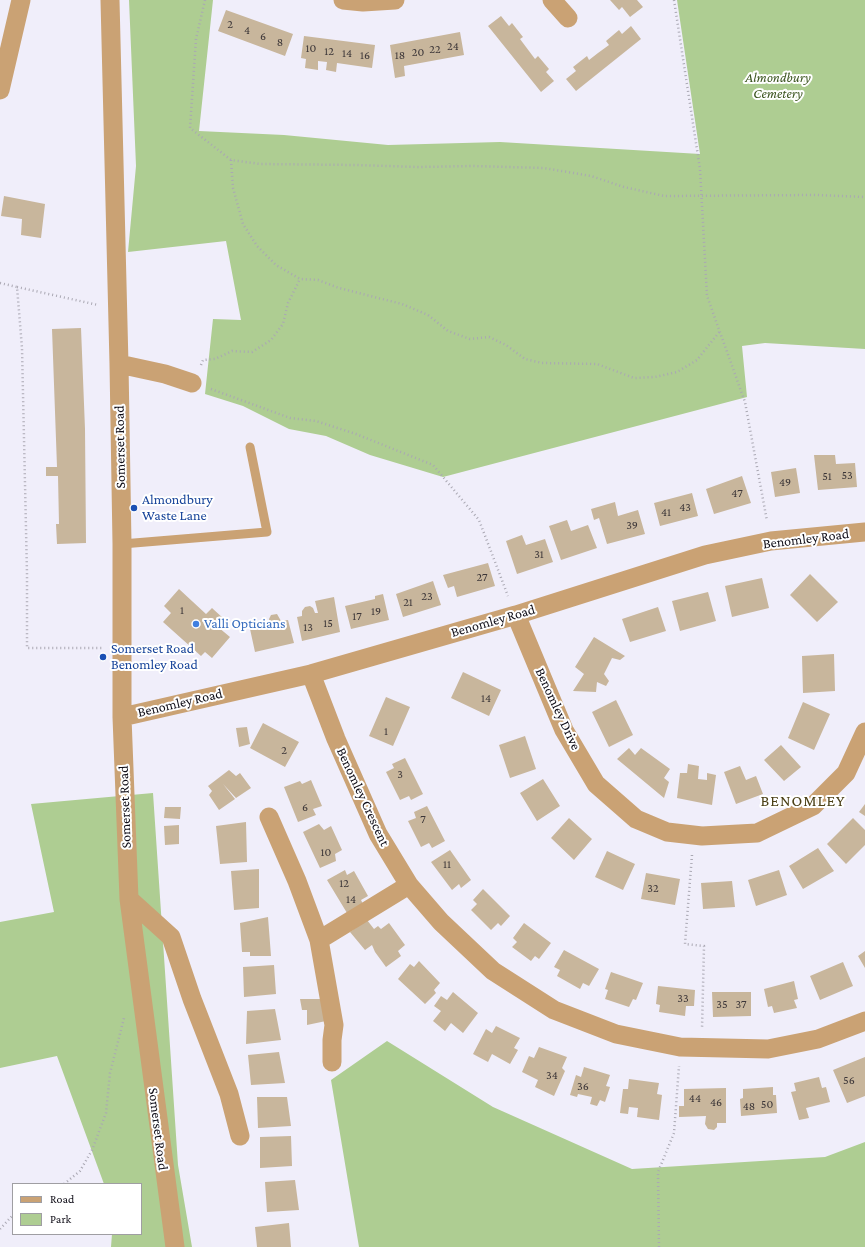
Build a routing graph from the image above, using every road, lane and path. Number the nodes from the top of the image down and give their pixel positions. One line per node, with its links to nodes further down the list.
1 (21, 0): 9 (street)
2 (110, 0): 19 (street, Somerset Road)
3 (204, 0): 11 (path)
4 (344, 0): 5 (street)
5 (395, 0)
6 (552, 0): 8 (street)
7 (674, 0): 12 (path)
8 (568, 18)
9 (6, 32): 10 (street)
10 (0, 90)
11 (231, 160): 12 (path); 14 (path)
12 (702, 196): 13 (path); 18 (path)
13 (865, 197)
14 (300, 279): 18 (path); 20 (path)
15 (0, 283): 16 (path)
16 (17, 288): 17 (path); 26 (path)
17 (98, 306)
18 (720, 331): 23 (path)
19 (119, 364): 20 (street); 24 (street, Somerset Road)
20 (192, 383): 25 (path)
21 (250, 447): 24 (lane)
22 (865, 532): 23 (street, Benomley Road)
23 (771, 541): 25 (street, Benomley Road)
24 (122, 544): 28 (street, Somerset Road)
25 (516, 615): 27 (street, Benomley Road); 31 (street, Benomley Drive)
26 (103, 648)
27 (311, 674): 28 (street, Benomley Road); 32 (street, Benomley Crescent)
28 (122, 717): 33 (street, Somerset Road)
29 (865, 732): 31 (street, Benomley Drive)
30 (269, 818): 34 (street)
31 (694, 835): 38 (path)
32 (409, 885): 34 (street); 37 (street, Benomley Crescent)
33 (129, 899): 40 (street); 44 (street, Somerset Road)
34 (319, 940): 39 (street)
35 (126, 1011): 41 (path)
36 (865, 1021): 38 (street, Benomley Crescent)
37 (680, 1047): 38 (street, Benomley Crescent); 45 (path)
38 (702, 1047)
39 (332, 1062)
40 (240, 1136)
41 (65, 1183)
42 (12, 1216): 43 (path)
43 (0, 1229)
44 (174, 1247)
45 (659, 1247)

